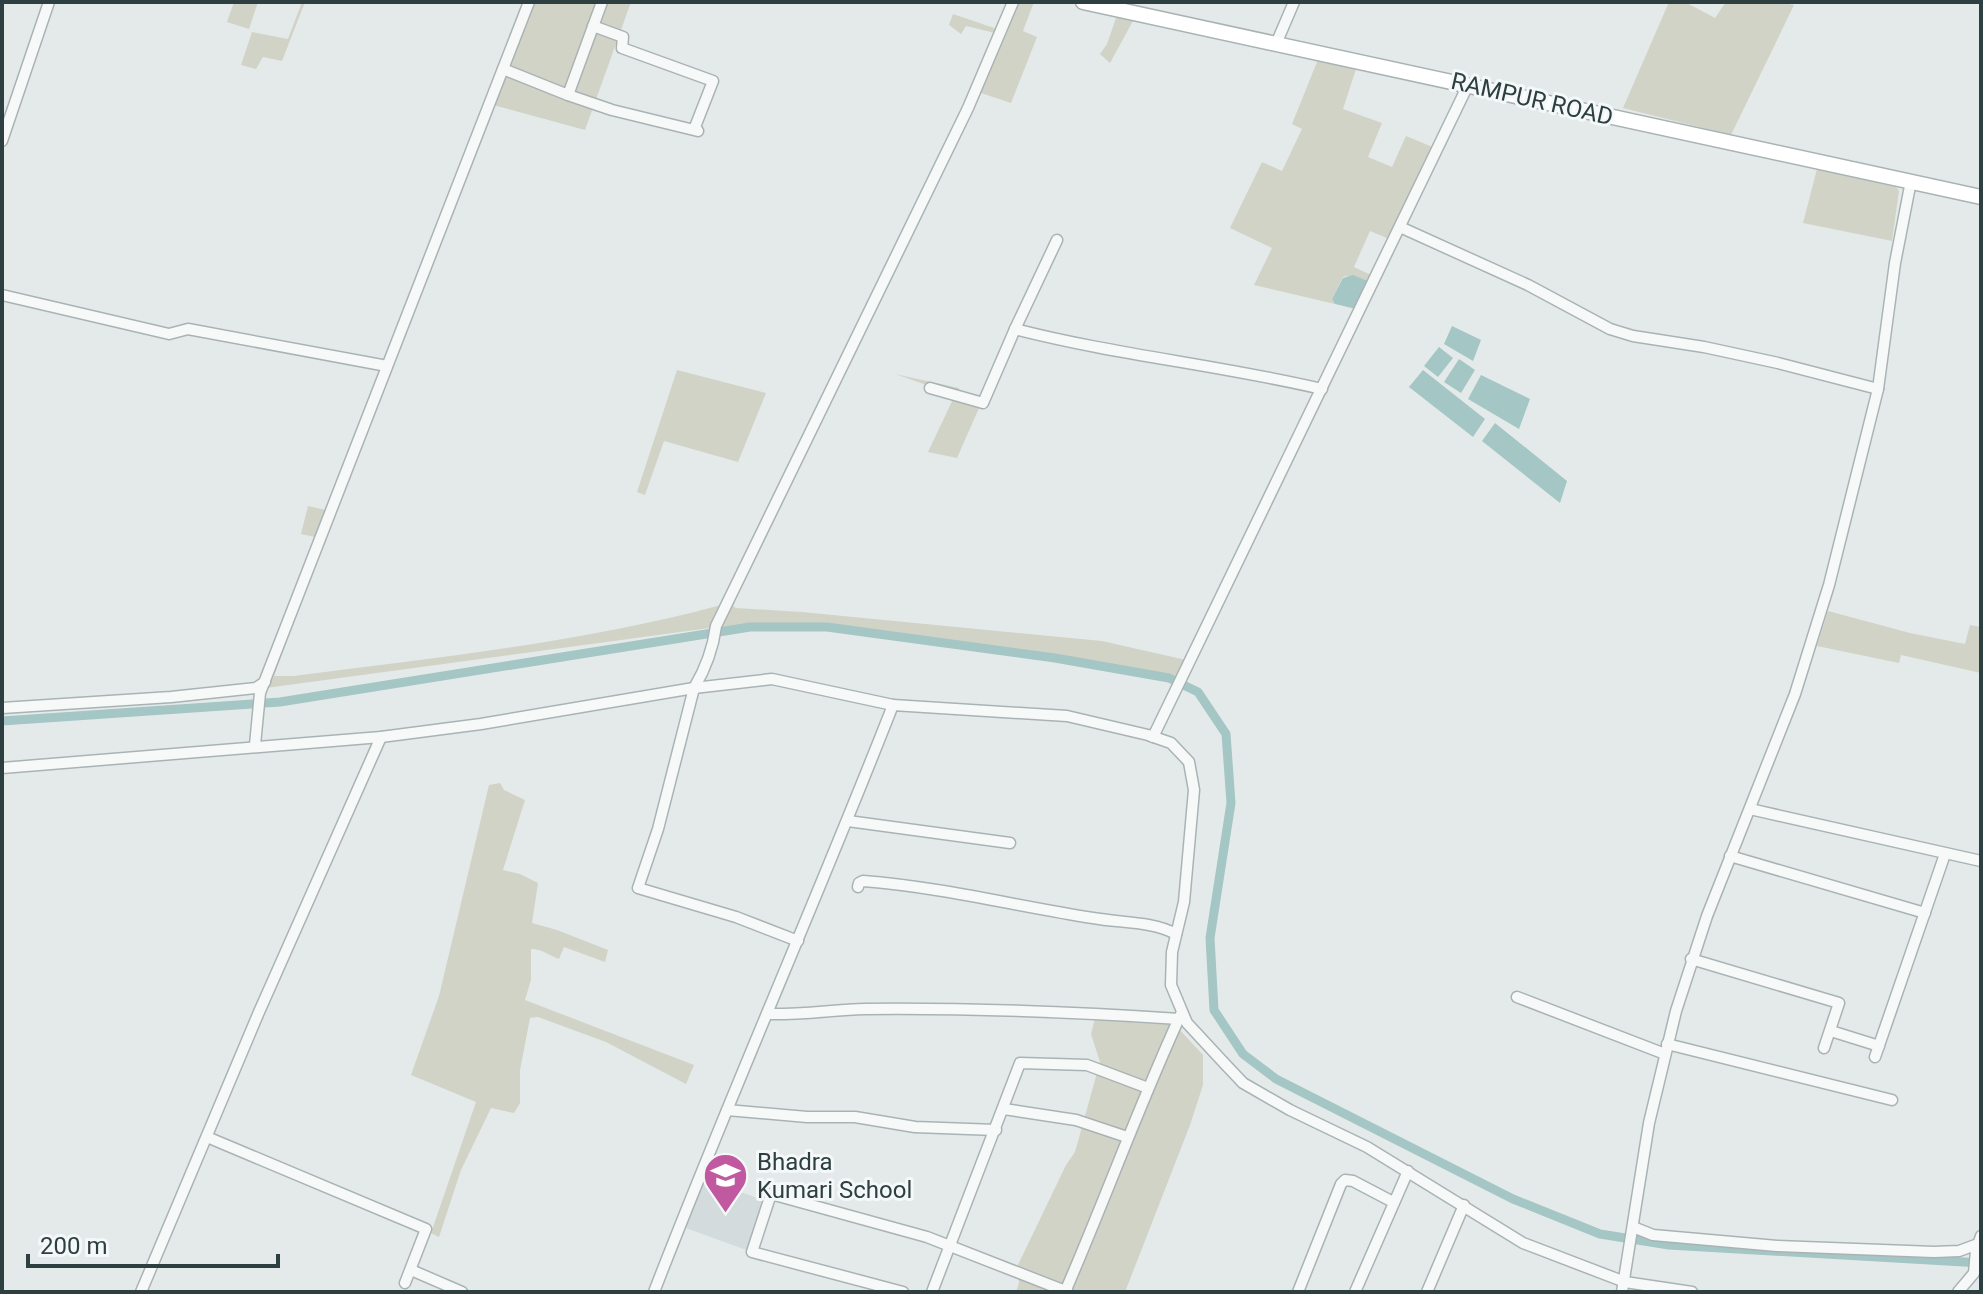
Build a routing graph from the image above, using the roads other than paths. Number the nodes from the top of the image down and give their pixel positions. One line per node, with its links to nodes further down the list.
1 (49, 2): 12 (street)
2 (529, 2): 9 (street)
3 (602, 2): 7 (street)
4 (1013, 2): 24 (street)
5 (1083, 2): 8 (main road, RAMPUR ROAD)
6 (1294, 2): 8 (street)
7 (593, 26): 11 (street); 11 (street)
8 (1276, 44): 10 (main road, RAMPUR ROAD)
9 (503, 69): 11 (street); 19 (street)
10 (1468, 85): 13 (main road, RAMPUR ROAD); 15 (street)
11 (568, 95)
12 (2, 141)
13 (1911, 181): 14 (main road, RAMPUR ROAD); 22 (street)
14 (1981, 197)
15 (1400, 227): 21 (street); 22 (street)
16 (1057, 240): 18 (street)
17 (2, 295): 19 (street)
18 (1015, 329): 20 (street); 21 (street)
19 (387, 366): 23 (street)
20 (930, 388)
21 (1322, 389): 28 (street)
22 (1878, 389): 31 (street)
23 (263, 688): 26 (street); 29 (street)
24 (694, 688): 25 (street); 27 (street); 40 (street)
25 (893, 705): 28 (street); 32 (street)
26 (2, 708)
27 (381, 737): 29 (street); 53 (street)
28 (1153, 737): 39 (street)
29 (255, 745): 30 (street)
30 (2, 768)
31 (1750, 809): 34 (street); 35 (street)
32 (848, 821): 33 (street); 40 (street)
33 (1010, 843)
34 (1945, 854): 36 (street); 38 (street)
35 (1730, 856): 38 (street); 41 (street)
36 (1981, 861)
37 (858, 887): 39 (street)
38 (1925, 913): 45 (street)
39 (1176, 934): 44 (street)
40 (798, 941): 43 (street)
41 (1691, 959): 45 (street); 47 (street)
42 (1517, 997): 47 (street)
43 (767, 1014): 44 (street); 51 (street)
44 (1180, 1015): 48 (street); 55 (street)
45 (1831, 1031): 46 (street)
46 (1824, 1048)
47 (1666, 1049): 49 (street); 58 (street)
48 (1148, 1088): 50 (street); 54 (street)
49 (1892, 1100)
50 (1004, 1109): 52 (street); 54 (street)
51 (727, 1110): 52 (street); 66 (street)
52 (996, 1130): 60 (street)
53 (207, 1137): 61 (street); 64 (street)
54 (1127, 1137): 69 (street)
55 (1408, 1171): 56 (street); 57 (street)
56 (1393, 1202): 70 (street); 71 (street)
57 (1464, 1205): 63 (street); 72 (street)
58 (1633, 1230): 59 (street); 63 (street)
59 (1978, 1244): 74 (street)
60 (949, 1246): 67 (street); 68 (street); 69 (street)
61 (411, 1270): 62 (street); 65 (street)
62 (405, 1283)
63 (1623, 1287): 73 (street)
64 (141, 1292)
65 (462, 1292)
66 (654, 1292)
67 (903, 1292)
68 (932, 1292)
69 (1066, 1292)
70 (1298, 1292)
71 (1355, 1292)
72 (1427, 1292)
73 (1692, 1292)
74 (1958, 1292)

